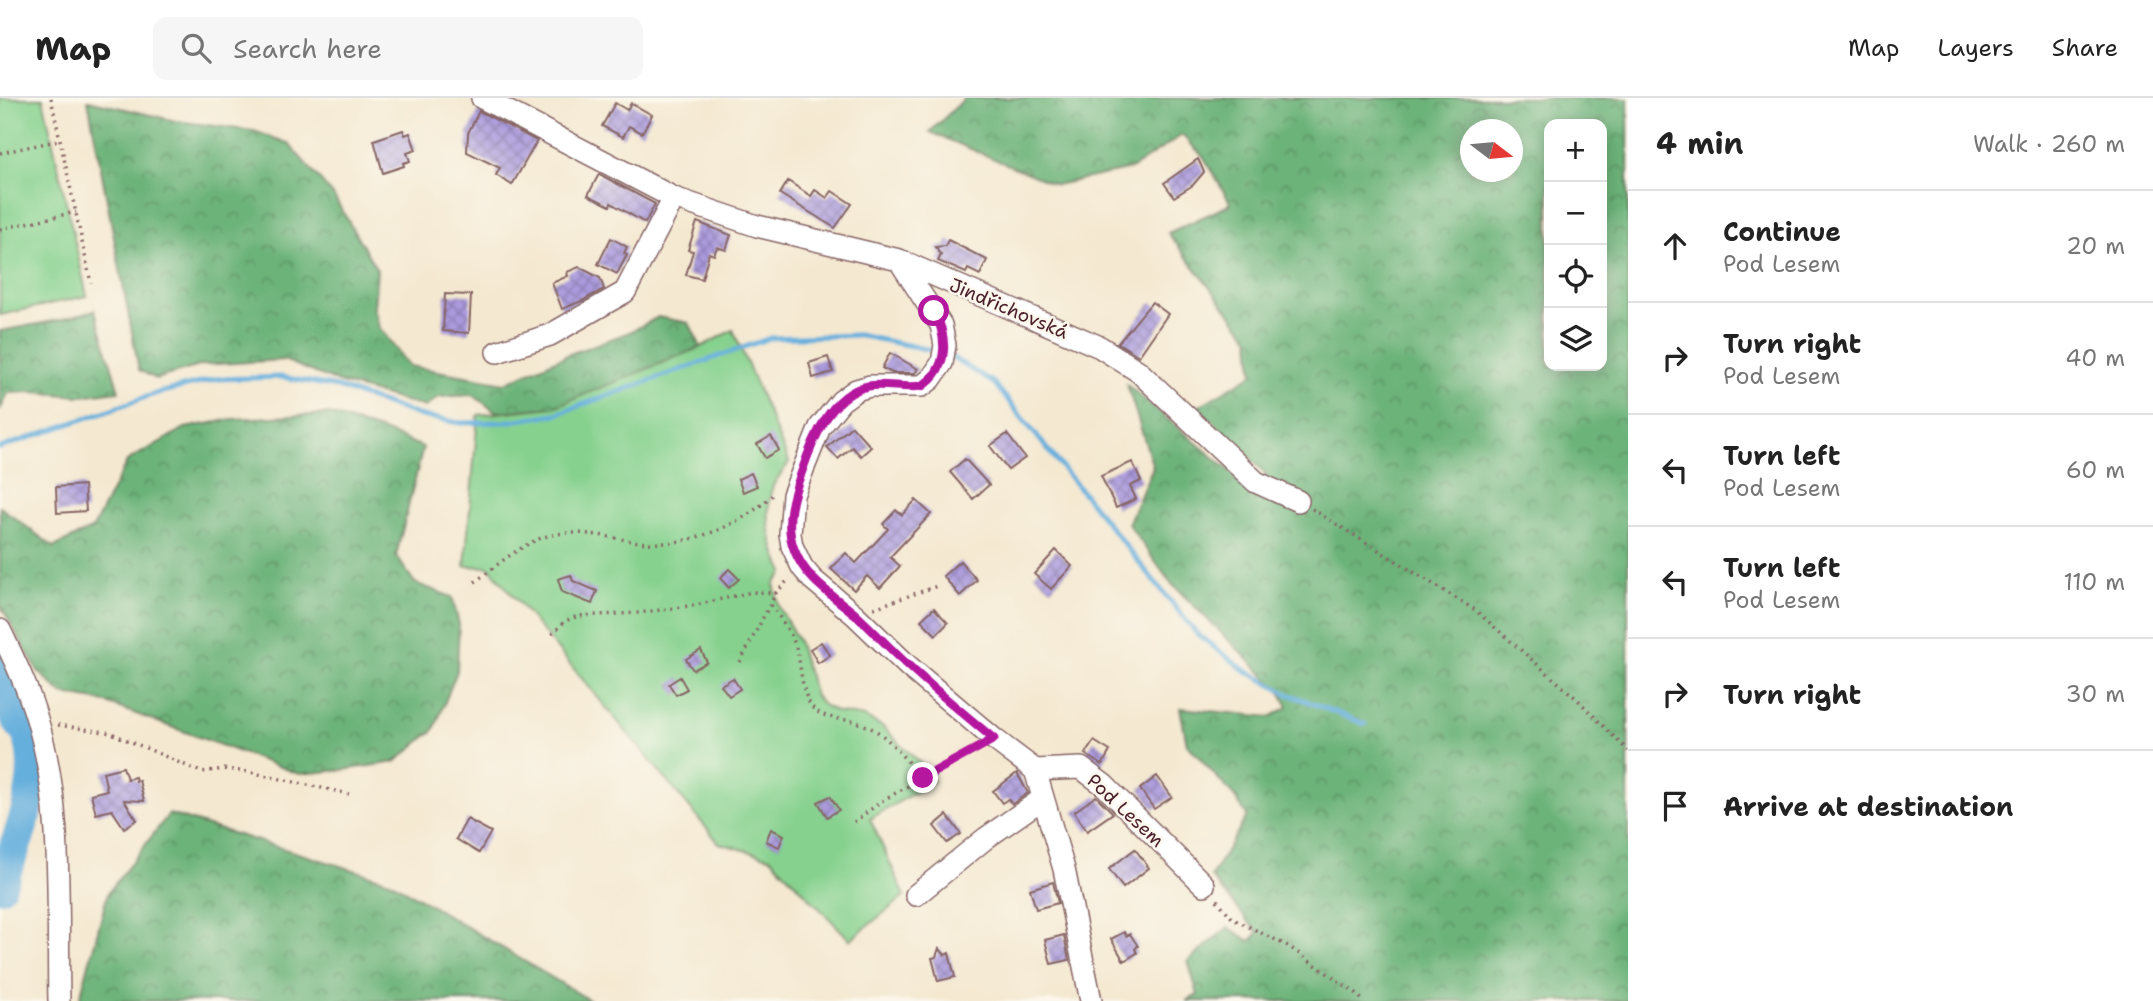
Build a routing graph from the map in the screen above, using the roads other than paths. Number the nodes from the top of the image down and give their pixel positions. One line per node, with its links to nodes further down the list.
1 (482, 98): 2 (street, Jindřichovská)
2 (674, 198): 3 (street, Jindřichovská); 4 (street)
3 (900, 260): 5 (street, Jindřichovská); 7 (street)
4 (497, 352)
5 (1298, 501)
6 (0, 630): 11 (street)
7 (1034, 770): 8 (street); 9 (street, Pod Lesem)
8 (1042, 799): 10 (street); 12 (street)
9 (1204, 885)
10 (916, 895)
11 (59, 1001)
12 (1091, 1001)

